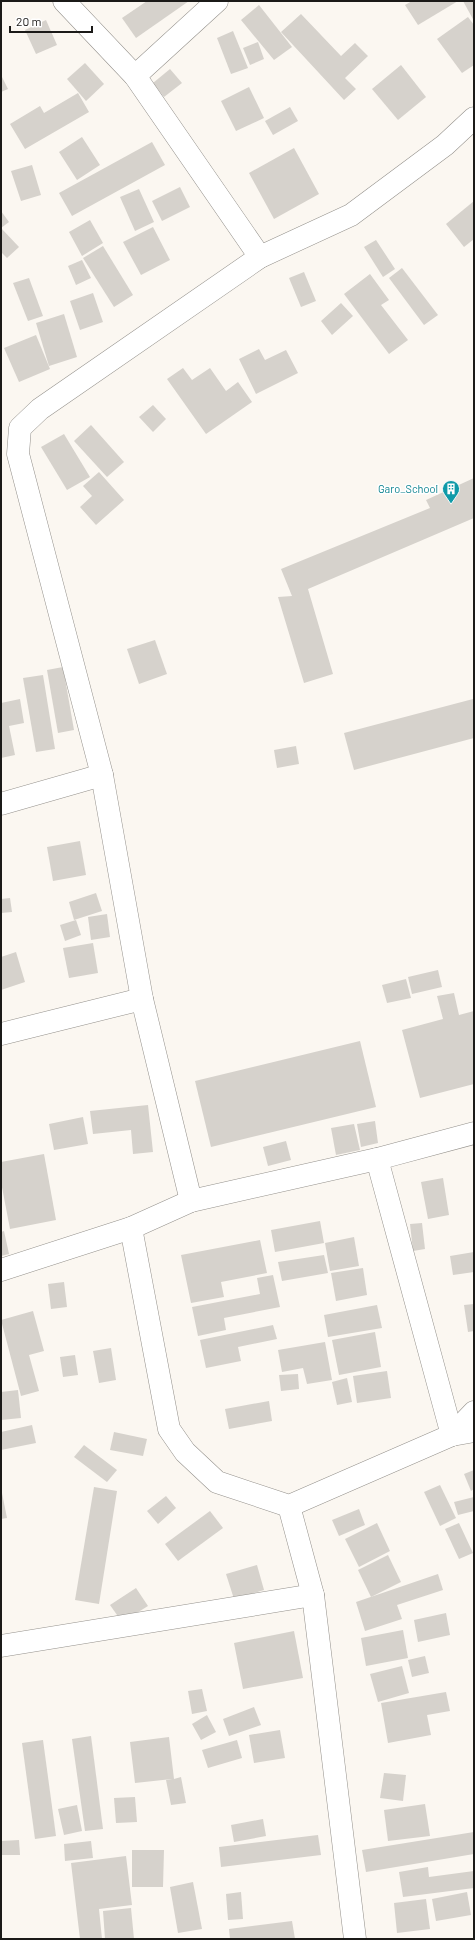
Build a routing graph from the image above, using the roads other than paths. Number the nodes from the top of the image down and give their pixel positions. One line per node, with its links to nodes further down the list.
1 (64, 1): 3 (street)
2 (217, 1): 3 (street)
3 (134, 76): 5 (street)
4 (474, 118): 5 (street)
5 (260, 257): 6 (street)
6 (102, 775): 7 (street); 8 (street)
7 (1, 804)
8 (142, 1000): 9 (street); 12 (street)
9 (1, 1034)
10 (474, 1133): 11 (street)
11 (377, 1159): 12 (street); 17 (street)
12 (191, 1201): 13 (street)
13 (131, 1228): 14 (street); 18 (street)
14 (1, 1270)
15 (474, 1412): 17 (street)
16 (474, 1431): 17 (street)
17 (452, 1435): 18 (street)
18 (289, 1506): 19 (street)
19 (313, 1596): 20 (street); 21 (street)
20 (1, 1646)
21 (355, 1939)

